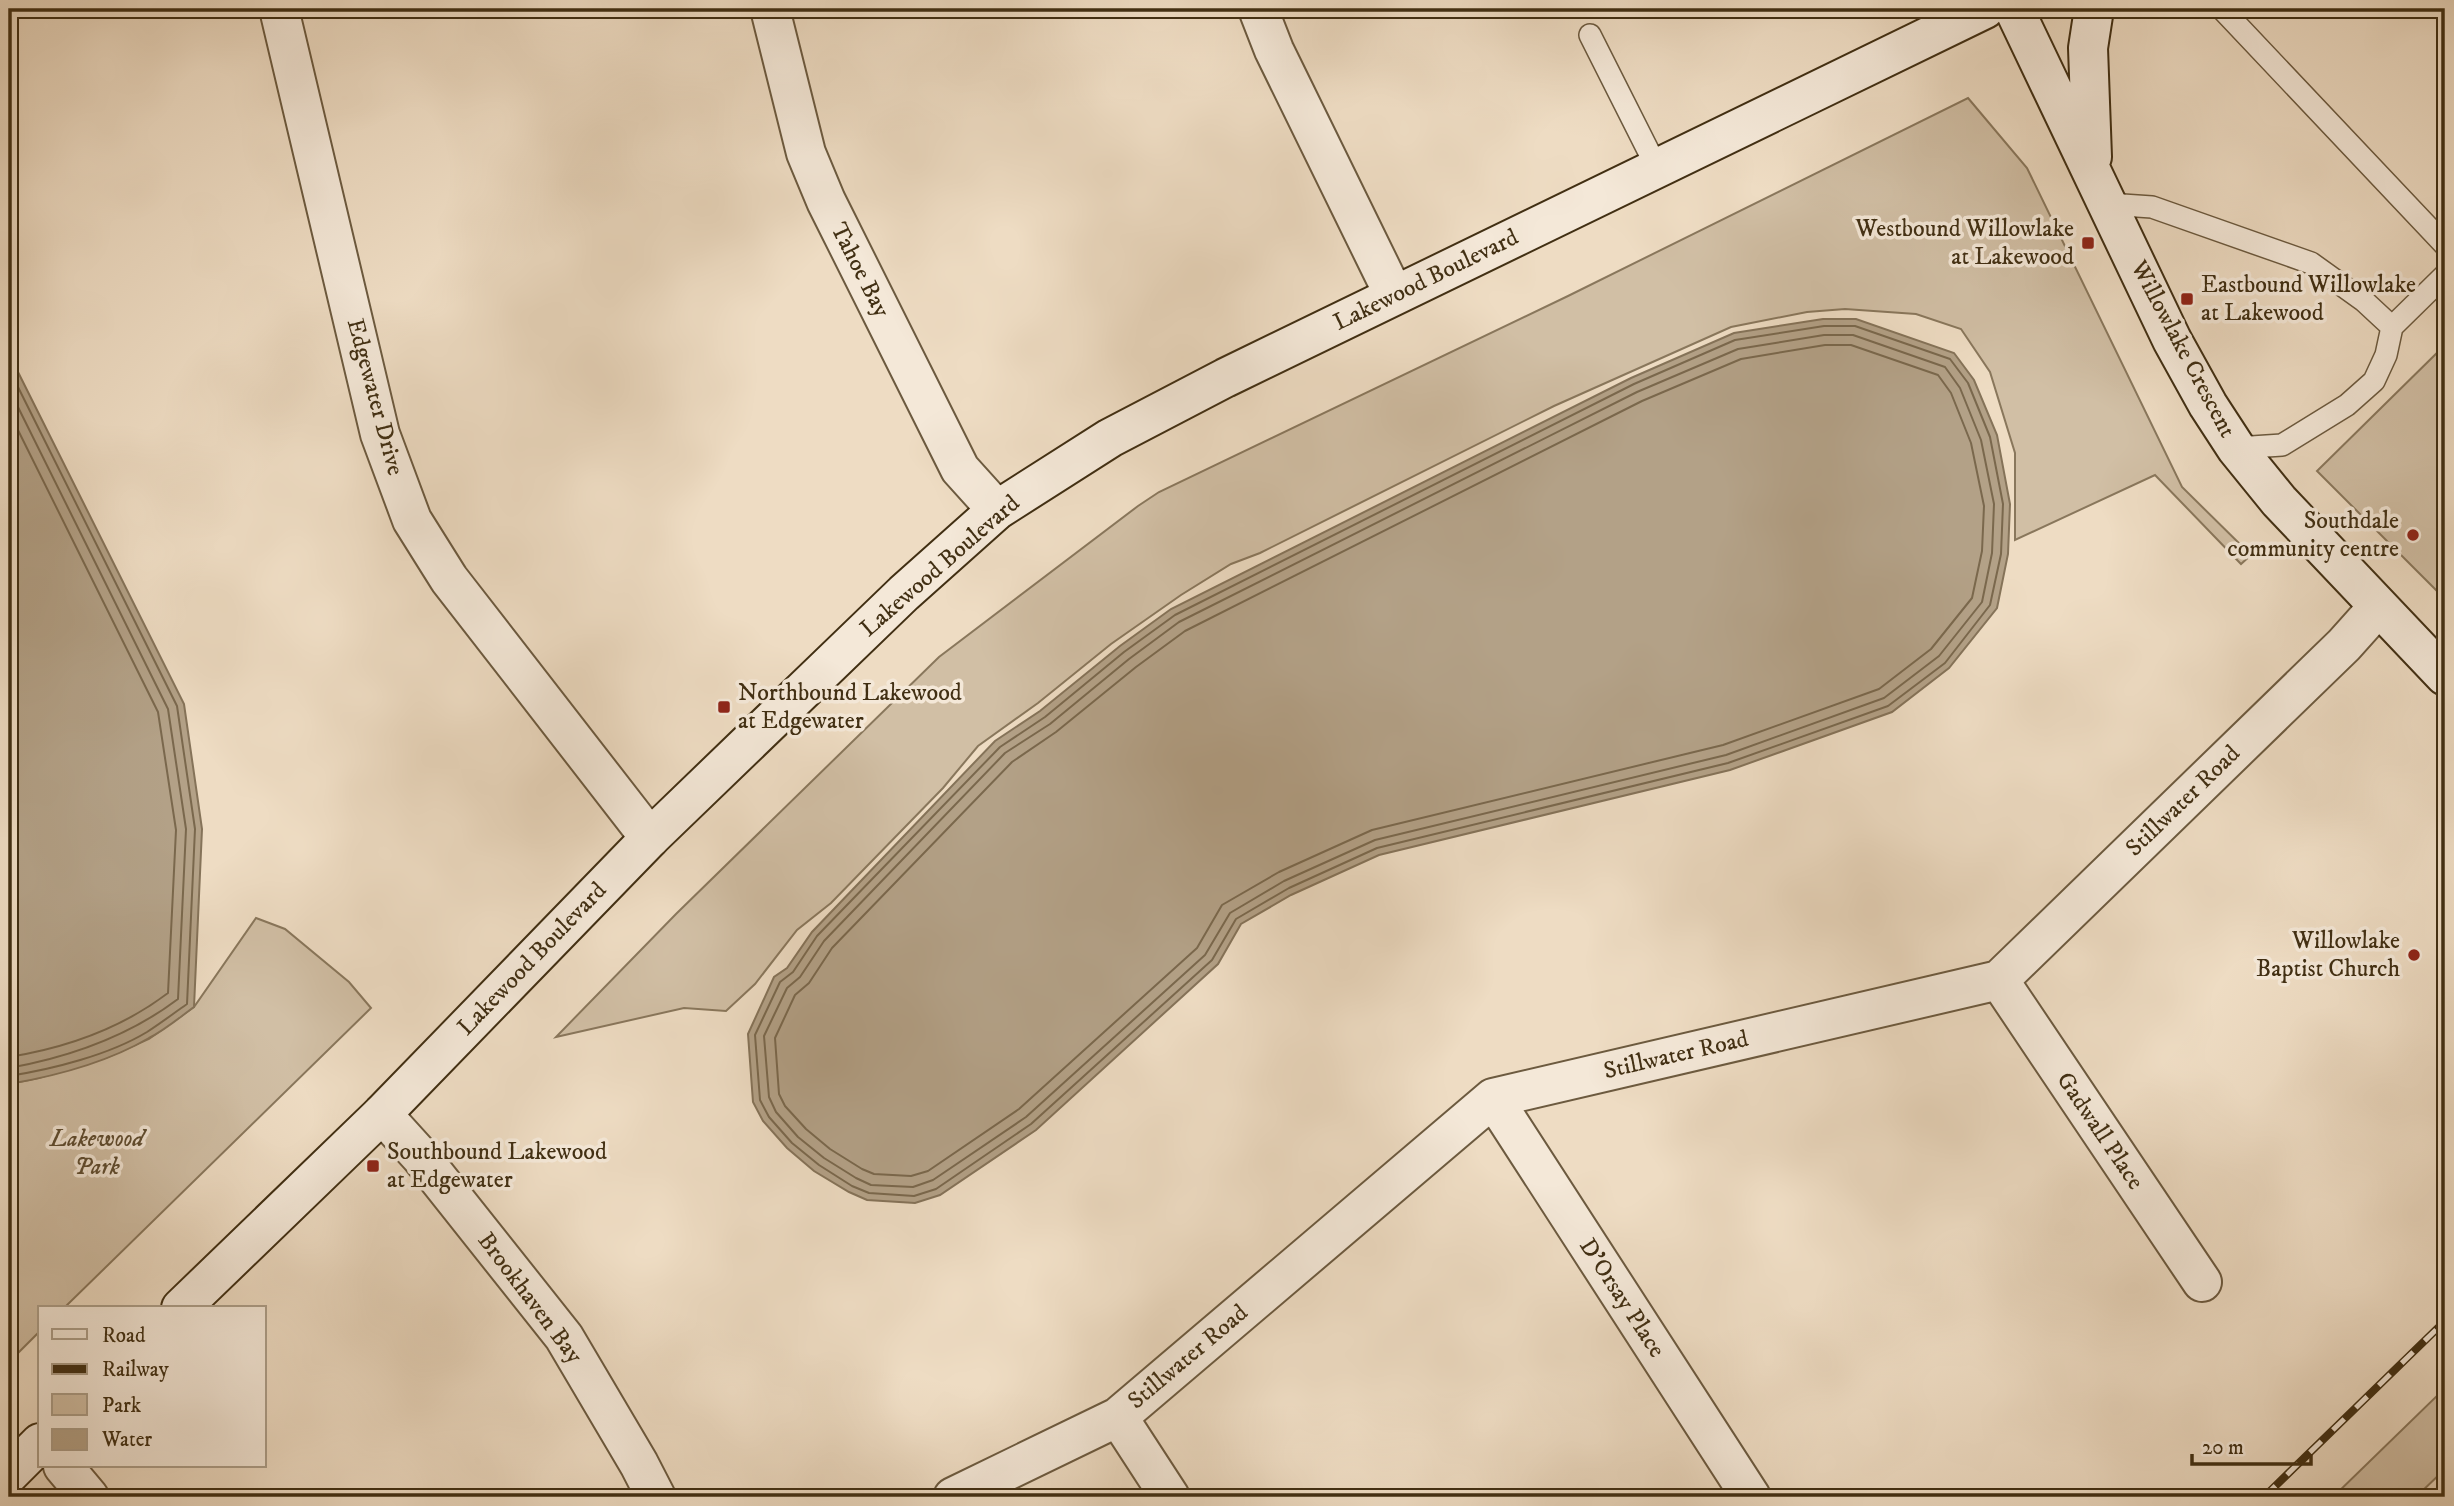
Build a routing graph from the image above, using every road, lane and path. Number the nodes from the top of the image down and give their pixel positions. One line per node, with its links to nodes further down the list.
1 (279, 9): 20 (street, Edgewater Drive)
2 (770, 9): 17 (street, Tahoe Bay)
3 (1258, 9): 14 (street)
4 (1985, 9): 9 (street, Lakewood Boulevard)
5 (2014, 9): 10 (street, Willowlake Crescent)
6 (2094, 9): 10 (street)
7 (2222, 9): 12 (lane)
8 (1590, 35): 9 (lane)
9 (1657, 168): 14 (street, Lakewood Boulevard)
10 (2092, 170): 11 (street, Willowlake Crescent)
11 (2108, 204): 15 (lane); 16 (street, Willowlake Crescent)
12 (2445, 245)
13 (2445, 275): 15 (lane)
14 (1394, 295): 17 (street, Lakewood Boulevard)
15 (2392, 327): 16 (lane)
16 (2236, 448): 18 (street, Willowlake Crescent)
17 (997, 510): 20 (street, Lakewood Boulevard)
18 (2378, 607): 19 (street, Willowlake Crescent); 21 (street, Stillwater Road)
19 (2445, 676)
20 (650, 838): 23 (street, Lakewood Boulevard)
21 (1998, 980): 22 (street, Stillwater Road); 24 (street, Gadwall Place)
22 (1493, 1098): 26 (street, Stillwater Road); 34 (street, D'Orsay Place)
23 (382, 1114): 25 (street, Lakewood Boulevard); 31 (street, Brookhaven Bay)
24 (2202, 1282)
25 (183, 1306)
26 (1118, 1417): 32 (street, Stillwater Road); 33 (street)
27 (38, 1445): 29 (street)
28 (65, 1468): 30 (street)
29 (9, 1474)
30 (89, 1497)
31 (656, 1497)
32 (953, 1497)
33 (1170, 1497)
34 (1751, 1497)

